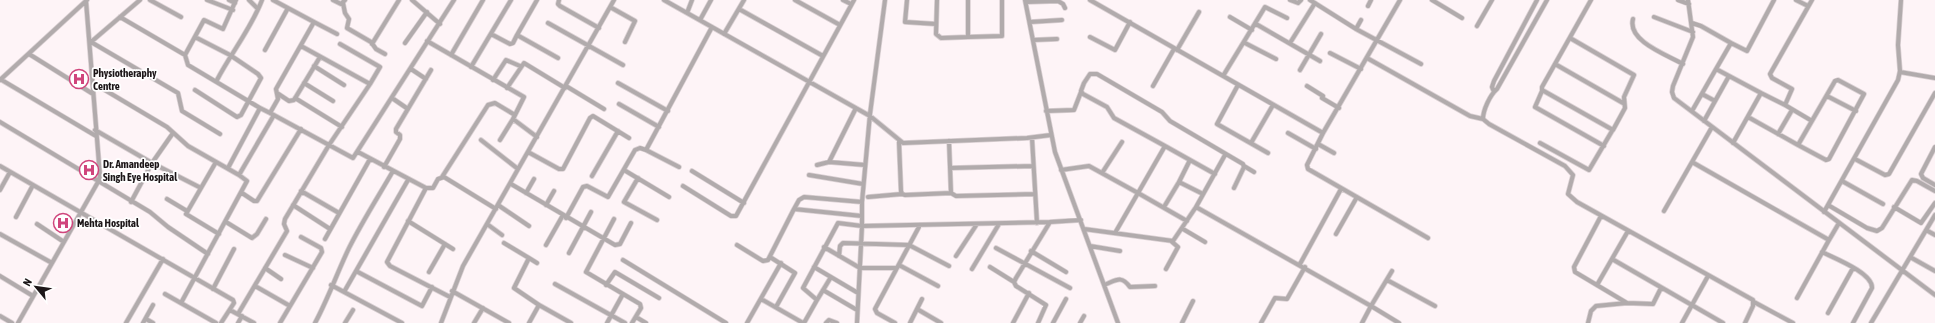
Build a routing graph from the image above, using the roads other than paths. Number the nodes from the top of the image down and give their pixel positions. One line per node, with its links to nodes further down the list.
1 (140, 0): 65 (street)
2 (150, 0): 64 (street)
3 (207, 0): 60 (street)
4 (229, 0): 46 (street)
5 (249, 0): 58 (street)
6 (262, 0): 58 (street)
7 (273, 0): 56 (street)
8 (333, 0): 48 (street)
9 (399, 0): 109 (street)
10 (412, 0): 61 (street)
11 (454, 0): 79 (street)
12 (483, 0): 119 (street)
13 (511, 0): 90 (street)
14 (537, 0): 93 (street)
15 (559, 0): 85 (street)
16 (614, 0): 55 (street)
17 (664, 0): 63 (street)
18 (692, 0): 63 (street)
19 (711, 0): 71 (street)
20 (744, 0): 59 (street)
21 (795, 0): 82 (street)
22 (843, 0): 49 (street)
23 (885, 0): 188 (street)
24 (907, 0): 80 (street)
25 (937, 0): 80 (street)
26 (968, 0): 95 (street)
27 (1002, 0): 95 (street)
28 (1090, 0): 52 (street)
29 (1100, 0): 52 (street)
30 (1290, 0): 31 (street)
31 (1302, 0)
32 (1310, 0): 51 (street)
33 (1371, 0): 53 (street)
34 (1400, 0): 100 (street)
35 (1432, 0): 68 (street)
36 (1492, 0): 83 (street)
37 (1537, 0): 161 (street)
38 (1546, 0): 161 (street)
39 (1591, 0): 97 (street)
40 (1678, 0): 50 (street)
41 (1774, 0): 107 (street)
42 (1796, 0): 54 (street)
43 (1812, 0): 54 (street)
44 (1901, 0): 139 (street)
45 (87, 1): 102 (street); 115 (street)
46 (236, 1): 60 (street)
47 (1026, 1): 57 (street); 75 (street)
48 (344, 2): 109 (street)
49 (852, 2): 82 (street)
50 (1688, 2): 78 (street)
51 (1315, 3): 86 (street); 106 (street)
52 (1098, 5): 76 (street)
53 (1368, 6)
54 (1808, 6): 176 (street)
55 (610, 7): 85 (street); 103 (street)
56 (288, 8): 74 (street); 113 (street)
57 (1065, 8)
58 (258, 9): 120 (street)
59 (740, 9): 91 (street); 121 (street)
60 (233, 10): 94 (street)
61 (427, 12): 79 (street); 104 (street)
62 (1199, 12): 112 (street)
63 (687, 13): 71 (street)
64 (181, 16)
65 (120, 17): 102 (street); 118 (street)
66 (1230, 17): 87 (street)
67 (1286, 18): 81 (street)
68 (1462, 18)
69 (1654, 18): 88 (street)
70 (1633, 19): 129 (street)
71 (700, 20): 84 (street)
72 (1062, 20): 75 (street)
73 (1361, 20): 86 (street)
74 (314, 22): 89 (street); 110 (street)
75 (1030, 22): 98 (street)
76 (1130, 22): 96 (street); 112 (street)
77 (548, 23): 111 (street)
78 (1692, 23): 88 (street); 107 (street)
79 (440, 24): 101 (street)
80 (936, 24): 95 (street)
81 (1256, 24): 87 (street); 106 (street)
82 (840, 25): 121 (street)
83 (1477, 26)
84 (712, 27): 91 (street); 183 (street)
85 (599, 28): 111 (street)
86 (1356, 29): 100 (street)
87 (1252, 30): 105 (street)
88 (1693, 32): 129 (street)
89 (337, 34)
90 (491, 34): 93 (street); 133 (street)
91 (724, 34): 147 (street)
92 (1321, 34): 117 (street)
93 (517, 35): 123 (street)
94 (195, 36): 118 (street); 120 (street)
95 (968, 37)
96 (1090, 37)
97 (1570, 38): 128 (street); 173 (street)
98 (1033, 40): 99 (street); 184 (street)
99 (1057, 40)
100 (1378, 40): 124 (street); 127 (street)
101 (427, 41): 119 (street); 134 (street)
102 (91, 42): 150 (street); 205 (street)
103 (625, 42)
104 (405, 43)
105 (1245, 43): 125 (street); 140 (street)
106 (1290, 43): 117 (street)
107 (1731, 43): 138 (street)
108 (340, 44): 151 (street)
109 (372, 44): 116 (street)
110 (300, 46): 122 (street); 162 (street)
111 (589, 46): 130 (street); 156 (street)
112 (1176, 49): 140 (street); 154 (street)
113 (265, 50)
114 (1330, 53): 135 (street)
115 (29, 54): 144 (street); 165 (street)
116 (385, 54)
117 (1310, 54): 126 (street); 137 (street)
118 (185, 55): 145 (street)
119 (451, 55): 133 (street)
120 (230, 56): 145 (street); 170 (street)
121 (823, 56): 147 (street)
122 (320, 57): 131 (street); 151 (street)
123 (558, 58)
124 (1367, 58): 135 (street); 191 (street)
125 (1276, 59)
126 (1320, 61)
127 (1421, 64)
128 (1555, 64): 159 (street); 173 (street)
129 (1683, 64): 185 (street)
130 (623, 65)
131 (314, 66): 148 (street); 152 (street)
132 (520, 66): 146 (street); 156 (street); 157 (street)
133 (471, 67): 146 (street)
134 (411, 69): 143 (street); 169 (street)
135 (1361, 69): 179 (street)
136 (431, 70): 143 (street)
137 (1300, 70)
138 (1716, 70): 141 (street); 166 (street)
139 (1900, 72): 142 (street); 234 (street)
140 (1223, 76): 153 (street)
141 (1729, 76): 163 (street); 171 (street)
142 (1935, 78)
143 (426, 79): 180 (street)
144 (0, 80): 208 (street)
145 (217, 80): 170 (street)
146 (493, 80): 157 (street)
147 (809, 82): 178 (street); 294 (street)
148 (304, 83): 168 (street); 172 (street)
149 (618, 83): 183 (street)
150 (93, 84): 165 (street); 202 (street)
151 (370, 84): 195 (street)
152 (344, 85)
153 (1238, 85): 175 (street); 217 (street)
154 (1153, 86)
155 (1308, 86): 179 (street)
156 (565, 87): 181 (street); 209 (street)
157 (507, 88): 189 (street)
158 (195, 90): 170 (street)
159 (1542, 91): 200 (street); 224 (street)
160 (1081, 92): 184 (street); 223 (street); 232 (street)
161 (1494, 92): 191 (street)
162 (276, 93): 168 (street); 187 (street)
163 (1761, 93): 176 (street); 190 (street)
164 (1935, 93): 234 (street)
165 (93, 94): 199 (street)
166 (1702, 94): 171 (street); 185 (street)
167 (1827, 96): 186 (street); 186 (street); 193 (street)
168 (295, 98): 195 (street)
169 (392, 98): 180 (street); 228 (street)
170 (249, 100): 177 (street)
171 (1715, 100): 192 (street)
172 (333, 101)
173 (1623, 103): 200 (street)
174 (619, 104): 196 (street)
175 (1273, 105): 204 (street); 217 (street)
176 (1785, 105): 182 (street)
177 (260, 108): 187 (street); 247 (street)
178 (856, 108): 188 (street); 237 (street)
179 (1339, 108): 204 (street)
180 (408, 109): 245 (street)
181 (604, 109)
182 (1792, 110): 193 (street); 206 (street)
183 (668, 111): 196 (street)
184 (1046, 111): 207 (street)
185 (1692, 111): 192 (street)
186 (1856, 111): 222 (street)
187 (272, 114): 198 (street); 258 (street)
188 (870, 116): 215 (street); 241 (street)
189 (514, 117): 209 (street); 213 (street); 261 (street)
190 (1748, 117): 206 (street); 219 (street)
191 (1483, 119): 315 (street)
192 (1704, 121): 197 (street)
193 (1812, 121): 222 (street)
194 (0, 122): 266 (street)
195 (342, 127): 221 (street)
196 (659, 127): 227 (street)
197 (1712, 127): 219 (street); 238 (street)
198 (301, 129): 221 (street); 284 (street)
199 (95, 130): 208 (street); 239 (street)
200 (1612, 130): 224 (street)
201 (618, 131): 210 (street); 229 (street); 260 (street)
202 (174, 133): 236 (street); 239 (street)
203 (1288, 133): 226 (street)
204 (1323, 133): 220 (street)
205 (220, 134)
206 (1778, 134): 222 (street)
207 (1051, 135): 211 (street); 251 (street)
208 (96, 136): 266 (street)
209 (537, 137): 229 (street)
210 (629, 138)
211 (1032, 138): 214 (street); 243 (street)
212 (481, 140): 249 (street)
213 (500, 140)
214 (949, 141): 215 (street); 248 (street)
215 (899, 142): 285 (street)
216 (1122, 142): 256 (street)
217 (1251, 143): 230 (street)
218 (1540, 143): 224 (street)
219 (1733, 143): 310 (street)
220 (1318, 144): 226 (street); 231 (street)
221 (329, 145): 228 (street); 278 (street)
222 (1798, 145)
223 (1166, 146): 235 (street); 283 (street)
224 (1604, 146)
225 (1935, 147): 271 (street)
226 (1316, 149): 276 (street)
227 (646, 150): 246 (street); 250 (street)
228 (358, 152): 233 (street)
229 (528, 152): 249 (street)
230 (1268, 153)
231 (1334, 153)
232 (1226, 155): 244 (street); 257 (street)
233 (370, 159): 245 (street); 311 (street)
234 (1855, 159): 265 (street)
235 (1190, 160): 257 (street); 267 (street)
236 (216, 162): 247 (street); 273 (street)
237 (829, 162): 240 (street); 241 (street)
238 (1692, 162): 306 (street); 351 (street)
239 (152, 163): 273 (street); 292 (street)
240 (817, 165)
241 (865, 165): 269 (street)
242 (0, 166): 254 (street)
243 (1033, 166): 248 (street); 286 (street)
244 (1244, 166): 255 (street); 275 (street)
245 (384, 167): 252 (street)
246 (680, 167)
247 (228, 168): 258 (street)
248 (950, 168): 282 (street)
249 (518, 169): 268 (street)
250 (624, 170): 262 (street); 313 (street)
251 (1061, 170): 256 (street); 320 (street)
252 (393, 171): 264 (street); 410 (street)
253 (692, 171): 294 (street)
254 (10, 172): 270 (street); 277 (street)
255 (1254, 172)
256 (1102, 173): 283 (street)
257 (1215, 174): 287 (street)
258 (239, 175): 284 (street)
259 (809, 175): 269 (street)
260 (592, 176)
261 (442, 177): 274 (street); 304 (street)
262 (638, 178): 288 (street); 319 (street)
263 (534, 179): 281 (street)
264 (408, 180): 274 (street); 397 (street)
265 (1842, 181): 296 (street); 300 (street)
266 (98, 182): 292 (street); 308 (street)
267 (1179, 182): 287 (street); 301 (street)
268 (510, 184): 281 (street); 298 (street)
269 (864, 184): 293 (street)
270 (34, 185): 308 (street); 316 (street)
271 (1935, 185)
272 (683, 186): 294 (street)
273 (201, 188): 307 (street)
274 (426, 188): 321 (street)
275 (1234, 188)
276 (1342, 189): 290 (street); 384 (street)
277 (0, 190)
278 (301, 191): 297 (street); 311 (street)
279 (554, 191): 299 (street)
280 (1935, 191): 303 (street)
281 (526, 193): 299 (street)
282 (951, 193): 285 (street); 286 (street)
283 (1138, 193): 301 (street); 341 (street)
284 (242, 194): 323 (street)
285 (902, 194): 289 (street)
286 (1035, 194): 326 (street)
287 (1203, 194): 302 (street)
288 (669, 197)
289 (868, 197)
290 (1357, 197): 344 (street); 348 (street)
291 (166, 199): 307 (street)
292 (131, 202): 370 (street)
293 (862, 202): 305 (street); 314 (street)
294 (744, 203)
295 (1935, 203): 303 (street)
296 (1883, 204)
297 (293, 205): 336 (street); 390 (street)
298 (498, 205): 304 (street); 333 (street)
299 (546, 205): 313 (street)
300 (1828, 205): 303 (street); 310 (street)
301 (1164, 207): 322 (street)
302 (1196, 207): 322 (street); 384 (street)
303 (1894, 207)
304 (496, 209): 329 (street)
305 (794, 210): 314 (street); 374 (street)
306 (1664, 210)
307 (187, 211): 343 (street)
308 (81, 212): 353 (street); 377 (street)
309 (591, 212): 335 (street)
310 (1824, 212): 327 (street)
311 (339, 213): 336 (street)
312 (1935, 215): 339 (street)
313 (564, 216): 335 (street); 357 (street)
314 (862, 216): 334 (street)
315 (1601, 216): 340 (street); 413 (street)
316 (16, 217)
317 (266, 218): 323 (street)
318 (614, 219): 350 (street)
319 (657, 220)
320 (1081, 220): 324 (street); 337 (street)
321 (408, 221): 356 (street); 417 (street)
322 (1187, 221): 338 (street)
323 (226, 222): 343 (street)
324 (1050, 222): 326 (street); 366 (street)
325 (631, 223): 350 (street)
326 (1037, 223): 332 (street)
327 (1839, 223): 351 (street); 396 (street)
328 (37, 224): 353 (street)
329 (487, 224): 345 (street); 422 (street)
330 (920, 224): 331 (street); 334 (street); 360 (street)
331 (977, 224): 332 (street); 373 (street)
332 (999, 224): 394 (street)
333 (529, 226)
334 (862, 226): 359 (street); 362 (street)
335 (583, 227): 350 (street); 368 (street)
336 (330, 229): 349 (street)
337 (1084, 229): 341 (street); 361 (street)
338 (1183, 229): 352 (street); 355 (street)
339 (1926, 230): 346 (street); 375 (street)
340 (1628, 231): 378 (street); 403 (street)
341 (1115, 233): 352 (street)
342 (0, 234): 380 (street)
343 (219, 234): 370 (street)
344 (1336, 234)
345 (502, 235)
346 (1935, 235)
347 (301, 237): 391 (street)
348 (1428, 238)
349 (325, 239)
350 (603, 240): 411 (street)
351 (1829, 240): 369 (street)
352 (1171, 241): 395 (street)
353 (64, 242): 380 (street)
354 (504, 242): 376 (street)
355 (1205, 242)
356 (445, 244): 365 (street); 400 (street)
357 (546, 245)
358 (737, 245): 374 (street)
359 (861, 245): 360 (street); 372 (street); 392 (street)
360 (909, 245): 385 (street); 386 (street)
361 (1090, 246): 367 (street); 412 (street)
362 (824, 247): 372 (street); 387 (street)
363 (996, 248): 383 (street)
364 (234, 249): 420 (street)
365 (453, 249)
366 (1031, 251): 383 (street); 401 (street)
367 (1120, 251)
368 (569, 252)
369 (1822, 252): 393 (street); 432 (street)
370 (208, 254): 405 (street)
371 (285, 255): 391 (street)
372 (839, 256): 392 (street)
373 (956, 256)
374 (770, 257): 382 (street)
375 (1910, 257): 396 (street); 399 (street)
376 (529, 258): 381 (street); 442 (street)
377 (163, 259): 405 (street); 463 (street)
378 (1612, 259): 413 (street); 419 (street)
379 (623, 260): 482 (street)
380 (52, 263): 429 (street)
381 (537, 263)
382 (781, 263): 433 (street); 447 (street)
383 (1024, 263): 408 (street); 418 (street)
384 (1300, 264): 389 (street)
385 (898, 266): 392 (street); 415 (street); 488 (street)
386 (948, 266)
387 (814, 267): 404 (street); 436 (street)
388 (990, 267): 408 (street)
389 (1305, 267): 444 (street); 497 (street)
390 (265, 268): 406 (street); 414 (street)
391 (313, 268): 443 (street)
392 (860, 268): 424 (street)
393 (1853, 268): 453 (street); 505 (street)
394 (972, 269)
395 (1166, 269)
396 (1902, 269): 428 (street); 506 (street)
397 (356, 271): 417 (street); 423 (street)
398 (1392, 271): 407 (street)
399 (1935, 271)
400 (429, 272)
401 (1066, 272)
402 (0, 276): 429 (street)
403 (1708, 276): 438 (street); 446 (street)
404 (831, 277): 421 (street); 424 (street)
405 (194, 279): 420 (street); 439 (street)
406 (281, 279)
407 (1387, 280): 444 (street); 445 (street)
408 (1014, 282): 427 (street)
409 (555, 284): 455 (street)
410 (331, 285): 423 (street); 470 (street)
411 (606, 285): 426 (street); 431 (street)
412 (1104, 285): 416 (street); 495 (street)
413 (1597, 285): 440 (street)
414 (255, 286): 443 (street); 454 (street)
415 (938, 286)
416 (1155, 286)
417 (432, 287): 430 (street)
418 (1070, 288)
419 (1661, 288): 440 (street); 446 (street)
420 (213, 290): 450 (street)
421 (823, 290): 436 (street); 452 (street)
422 (452, 291): 430 (street); 448 (street)
423 (344, 292): 472 (street)
424 (858, 293): 452 (street)
425 (165, 294): 439 (street)
426 (623, 294): 455 (street); 458 (street)
427 (1028, 294): 491 (street); 492 (street)
428 (1935, 295)
429 (33, 296): 462 (street)
430 (450, 297): 473 (street)
431 (659, 298)
432 (1797, 298)
433 (761, 299): 447 (street); 483 (street)
434 (922, 299): 449 (street)
435 (1066, 299): 493 (street)
436 (818, 300): 484 (street)
437 (1193, 301): 496 (street)
438 (1754, 302): 460 (street); 503 (street)
439 (181, 303): 465 (street)
440 (1627, 303): 500 (street)
441 (153, 305): 459 (street)
442 (539, 305): 476 (street); 477 (street)
443 (290, 306): 469 (street)
444 (1371, 306): 498 (street); 499 (street)
445 (1435, 306)
446 (1692, 306): 501 (street); 502 (street)
447 (776, 307): 484 (street)
448 (483, 308): 474 (street); 475 (street)
449 (917, 309): 489 (street); 490 (street)
450 (230, 310): 454 (street); 466 (street)
451 (353, 310): 471 (street)
452 (857, 310): 487 (street)
453 (1828, 313)
454 (240, 315): 467 (street); 468 (street)
455 (611, 315): 478 (street); 479 (street)
456 (0, 316): 461 (street)
457 (1084, 316): 494 (street)
458 (636, 317): 480 (street); 481 (street)
459 (145, 321): 464 (street)
460 (1786, 321): 504 (street)
461 (12, 323)
462 (18, 323)
463 (126, 323)
464 (153, 323)
465 (216, 323)
466 (221, 323)
467 (238, 323)
468 (254, 323)
469 (280, 323)
470 (315, 323)
471 (345, 323)
472 (402, 323)
473 (441, 323)
474 (474, 323)
475 (509, 323)
476 (529, 323)
477 (571, 323)
478 (607, 323)
479 (625, 323)
480 (632, 323)
481 (646, 323)
482 (726, 323)
483 (747, 323)
484 (804, 323)
485 (826, 323): 486 (street)
486 (837, 323)
487 (857, 323)
488 (895, 323)
489 (910, 323)
490 (941, 323)
491 (1013, 323)
492 (1038, 323)
493 (1053, 323)
494 (1080, 323)
495 (1118, 323)
496 (1182, 323)
497 (1261, 323)
498 (1362, 323)
499 (1399, 323)
500 (1588, 323)
501 (1682, 323)
502 (1723, 323)
503 (1745, 323)
504 (1793, 323)
505 (1853, 323)
506 (1871, 323)

